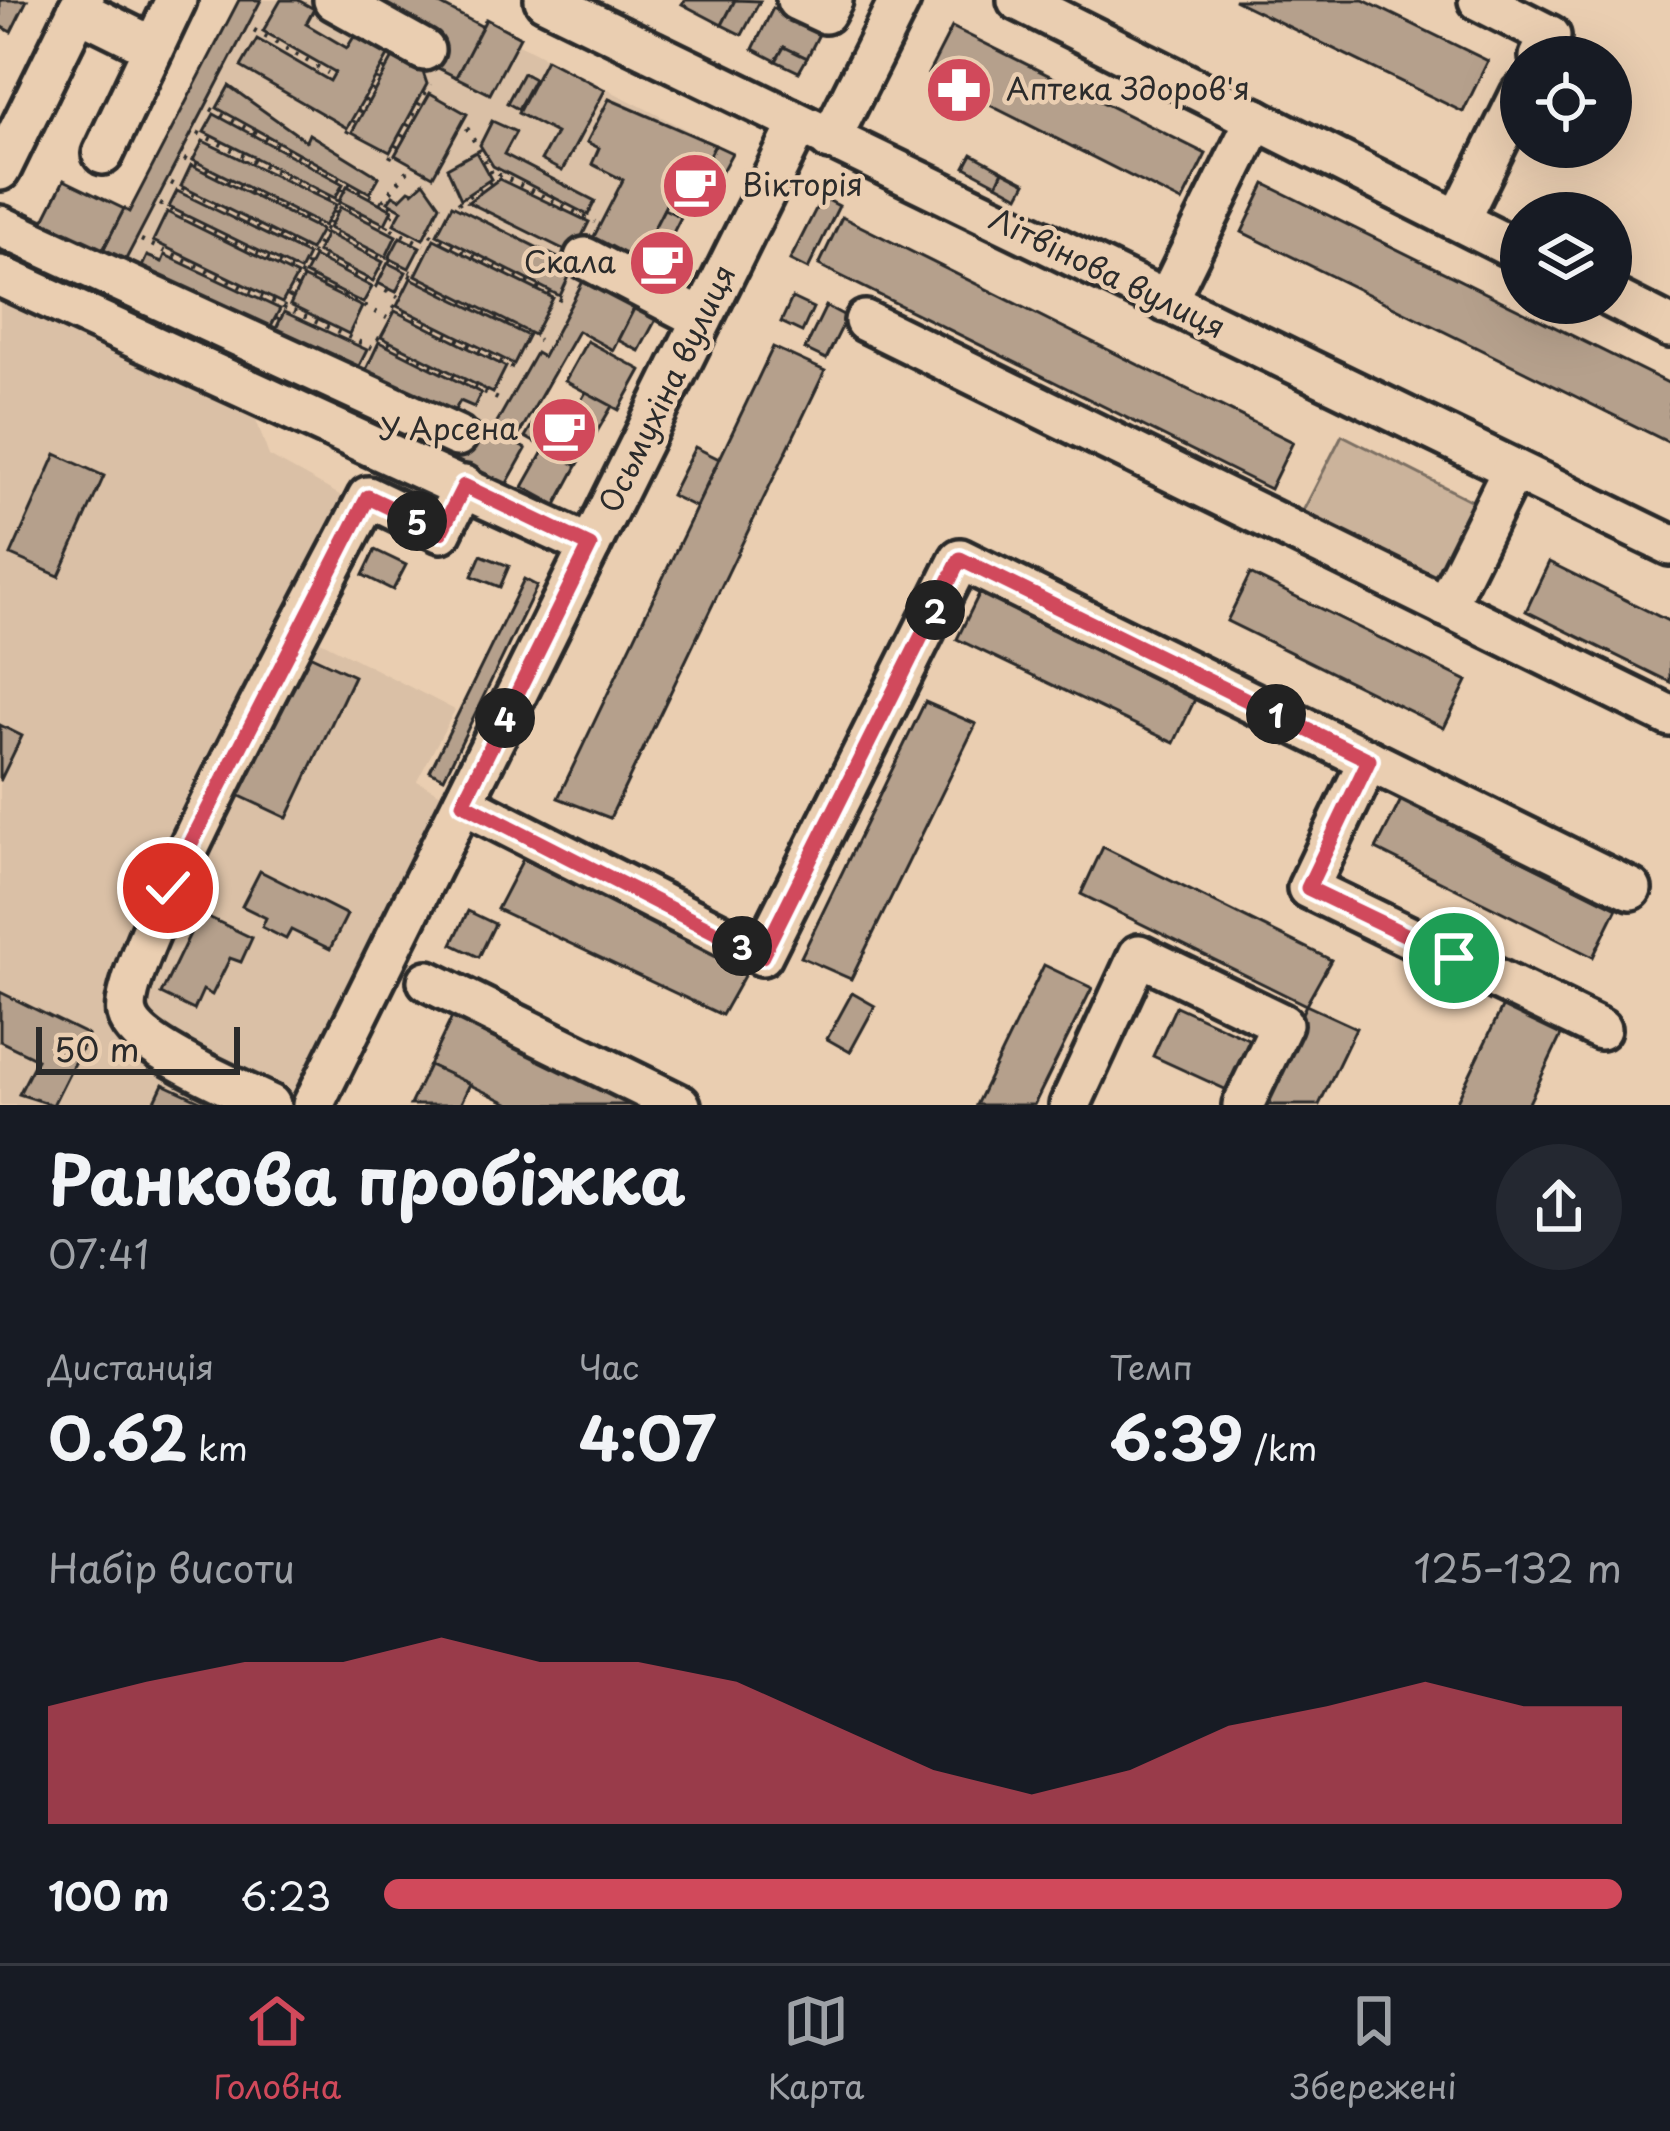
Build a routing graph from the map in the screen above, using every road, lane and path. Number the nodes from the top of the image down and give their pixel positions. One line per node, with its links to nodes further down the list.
1 (176, 0): 12 (street)
2 (334, 0): 13 (street)
3 (545, 0): 18 (street, Літвінова вулиця)
4 (797, 0): 5 (street)
5 (832, 0)
6 (900, 0): 18 (street, Осьмухіна вулиця)
7 (1018, 0): 16 (street)
8 (1479, 0): 11 (street)
9 (81, 5): 12 (street); 26 (street)
10 (254, 30): 14 (path)
11 (1550, 36)
12 (153, 47): 22 (street)
13 (419, 56): 20 (path); 23 (path)
14 (328, 74)
15 (211, 109): 28 (path)
16 (1256, 119): 34 (street); 48 (street)
17 (467, 128): 27 (path)
18 (814, 132): 48 (street, Літвінова вулиця); 53 (street, Осьмухіна вулиця)
19 (198, 133): 31 (path)
20 (346, 134)
21 (1500, 137): 34 (street)
22 (103, 154)
23 (390, 158)
24 (184, 159): 37 (path)
25 (409, 169): 30 (path)
26 (0, 170)
27 (495, 179): 32 (path); 40 (path)
28 (346, 182): 30 (path); 31 (path)
29 (171, 183): 43 (path)
30 (382, 202): 36 (path)
31 (338, 203): 36 (path); 37 (path)
32 (458, 203)
33 (160, 204): 44 (path)
34 (1459, 220): 41 (street)
35 (0, 226): 58 (street)
36 (386, 226): 42 (path)
37 (326, 230): 43 (path); 57 (path)
38 (430, 234): 47 (path)
39 (140, 240): 49 (path)
40 (590, 240): 53 (street)
41 (1500, 241)
42 (424, 245)
43 (313, 254): 44 (path); 46 (path)
44 (302, 275): 49 (path); 52 (path)
45 (0, 276): 63 (street)
46 (398, 297)
47 (563, 301)
48 (1166, 302): 62 (street, Літвінова вулиця)
49 (284, 307): 58 (path); 59 (path)
50 (393, 307): 60 (path)
51 (1632, 308): 55 (street)
52 (387, 318)
53 (703, 319): 65 (street, Осьмухіна вулиця)
54 (865, 321): 66 (street)
55 (1670, 327)
56 (376, 338): 61 (path)
57 (538, 340)
58 (263, 347): 61 (street)
59 (372, 348)
60 (519, 370)
61 (477, 415): 63 (street)
62 (1514, 469): 64 (street, Літвінова вулиця); 66 (street)
63 (451, 479): 65 (street); 74 (street)
64 (1670, 545)
65 (590, 546): 69 (street, Осьмухіна вулиця)
66 (1445, 606): 67 (street)
67 (1670, 716)
68 (1369, 760): 69 (street); 70 (street); 72 (street)
69 (463, 803): 73 (street, Осьмухіна вулиця)
70 (1631, 889)
71 (428, 981): 75 (street)
72 (1600, 1029)
73 (329, 1100)
74 (270, 1105)
75 (680, 1105)
76 (1070, 1105): 77 (street)
77 (1243, 1105)

